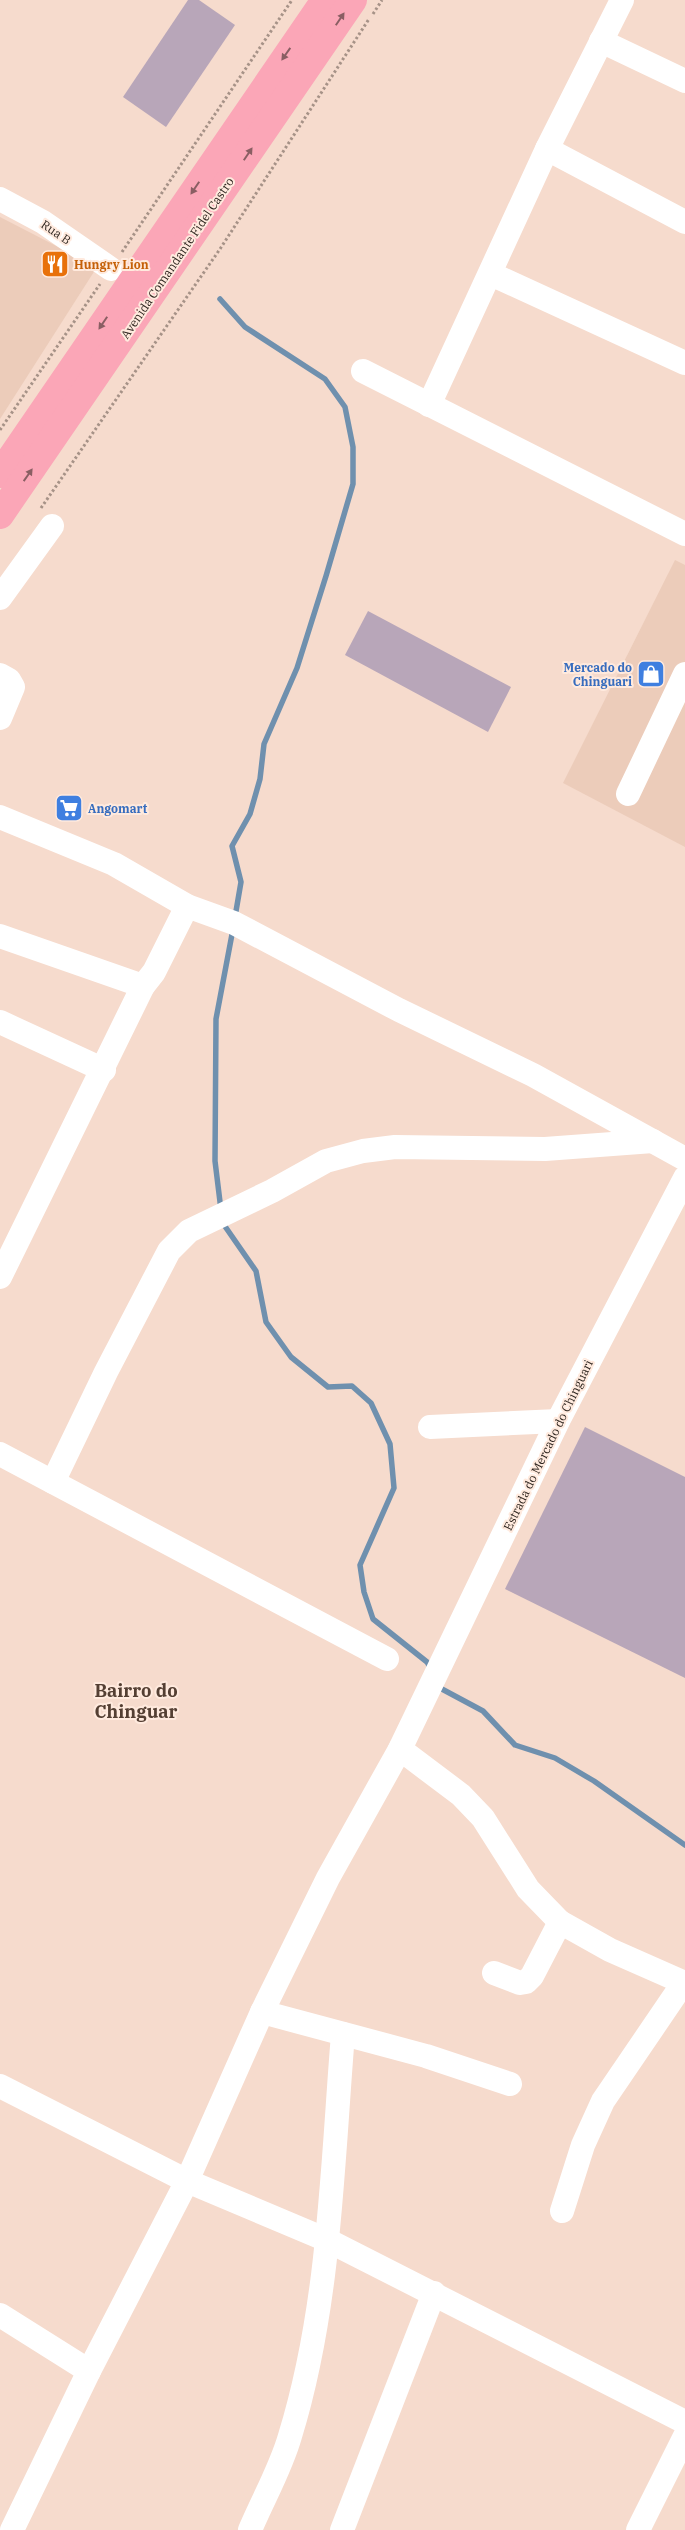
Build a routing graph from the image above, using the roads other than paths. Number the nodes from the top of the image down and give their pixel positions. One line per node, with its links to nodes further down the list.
1 (324, 0): 14 (highway, Avenida Comandante Fidel Castro, one-way to 14)
2 (353, 0): 15 (highway, Avenida Comandante Fidel Castro, one-way to 2)
3 (622, 0): 4 (street)
4 (601, 41): 5 (street); 6 (street)
5 (685, 82)
6 (547, 149): 8 (street); 10 (street)
7 (0, 199): 9 (street, Rua B)
8 (685, 222)
9 (111, 269)
10 (491, 274): 11 (street); 13 (street)
11 (685, 363)
12 (363, 371): 13 (street)
13 (429, 406): 17 (street)
14 (0, 474)
15 (0, 515)
16 (45, 520): 18 (street)
17 (685, 534)
18 (0, 598)
19 (685, 674): 22 (street)
20 (0, 675): 21 (street)
21 (1, 712)
22 (628, 794)
23 (0, 817): 24 (street)
24 (188, 906): 26 (street); 29 (street)
25 (0, 936): 26 (street)
26 (143, 986): 28 (street)
27 (0, 1022): 28 (street)
28 (104, 1070): 32 (street)
29 (653, 1141): 30 (street); 36 (street)
30 (685, 1159)
31 (685, 1178): 33 (street, Estrada do Mercado do Chinguari)
32 (0, 1277)
33 (558, 1421): 34 (street); 38 (street, Estrada do Mercado do Chinguari)
34 (430, 1427)
35 (0, 1454): 36 (street)
36 (53, 1482): 37 (street)
37 (387, 1659)
38 (400, 1750): 39 (street); 42 (street, Estrada do Mercado do Chinguari)
39 (560, 1922): 40 (street); 41 (street)
40 (494, 1973)
41 (684, 1983): 47 (street)
42 (262, 2012): 43 (street); 46 (street, Estrada do Mercado do Chinguari)
43 (344, 2034): 44 (street); 48 (street)
44 (510, 2084)
45 (0, 2086): 46 (street)
46 (187, 2180): 48 (street); 51 (street, Estrada do Mercado do Chinguari)
47 (562, 2211)
48 (326, 2240): 49 (street); 55 (street)
49 (434, 2293): 52 (street); 56 (street)
50 (0, 2315): 51 (street)
51 (89, 2371): 54 (street, Estrada do Mercado do Chinguari)
52 (685, 2422)
53 (685, 2436): 57 (street)
54 (12, 2530)
55 (250, 2530)
56 (342, 2530)
57 (638, 2530)

